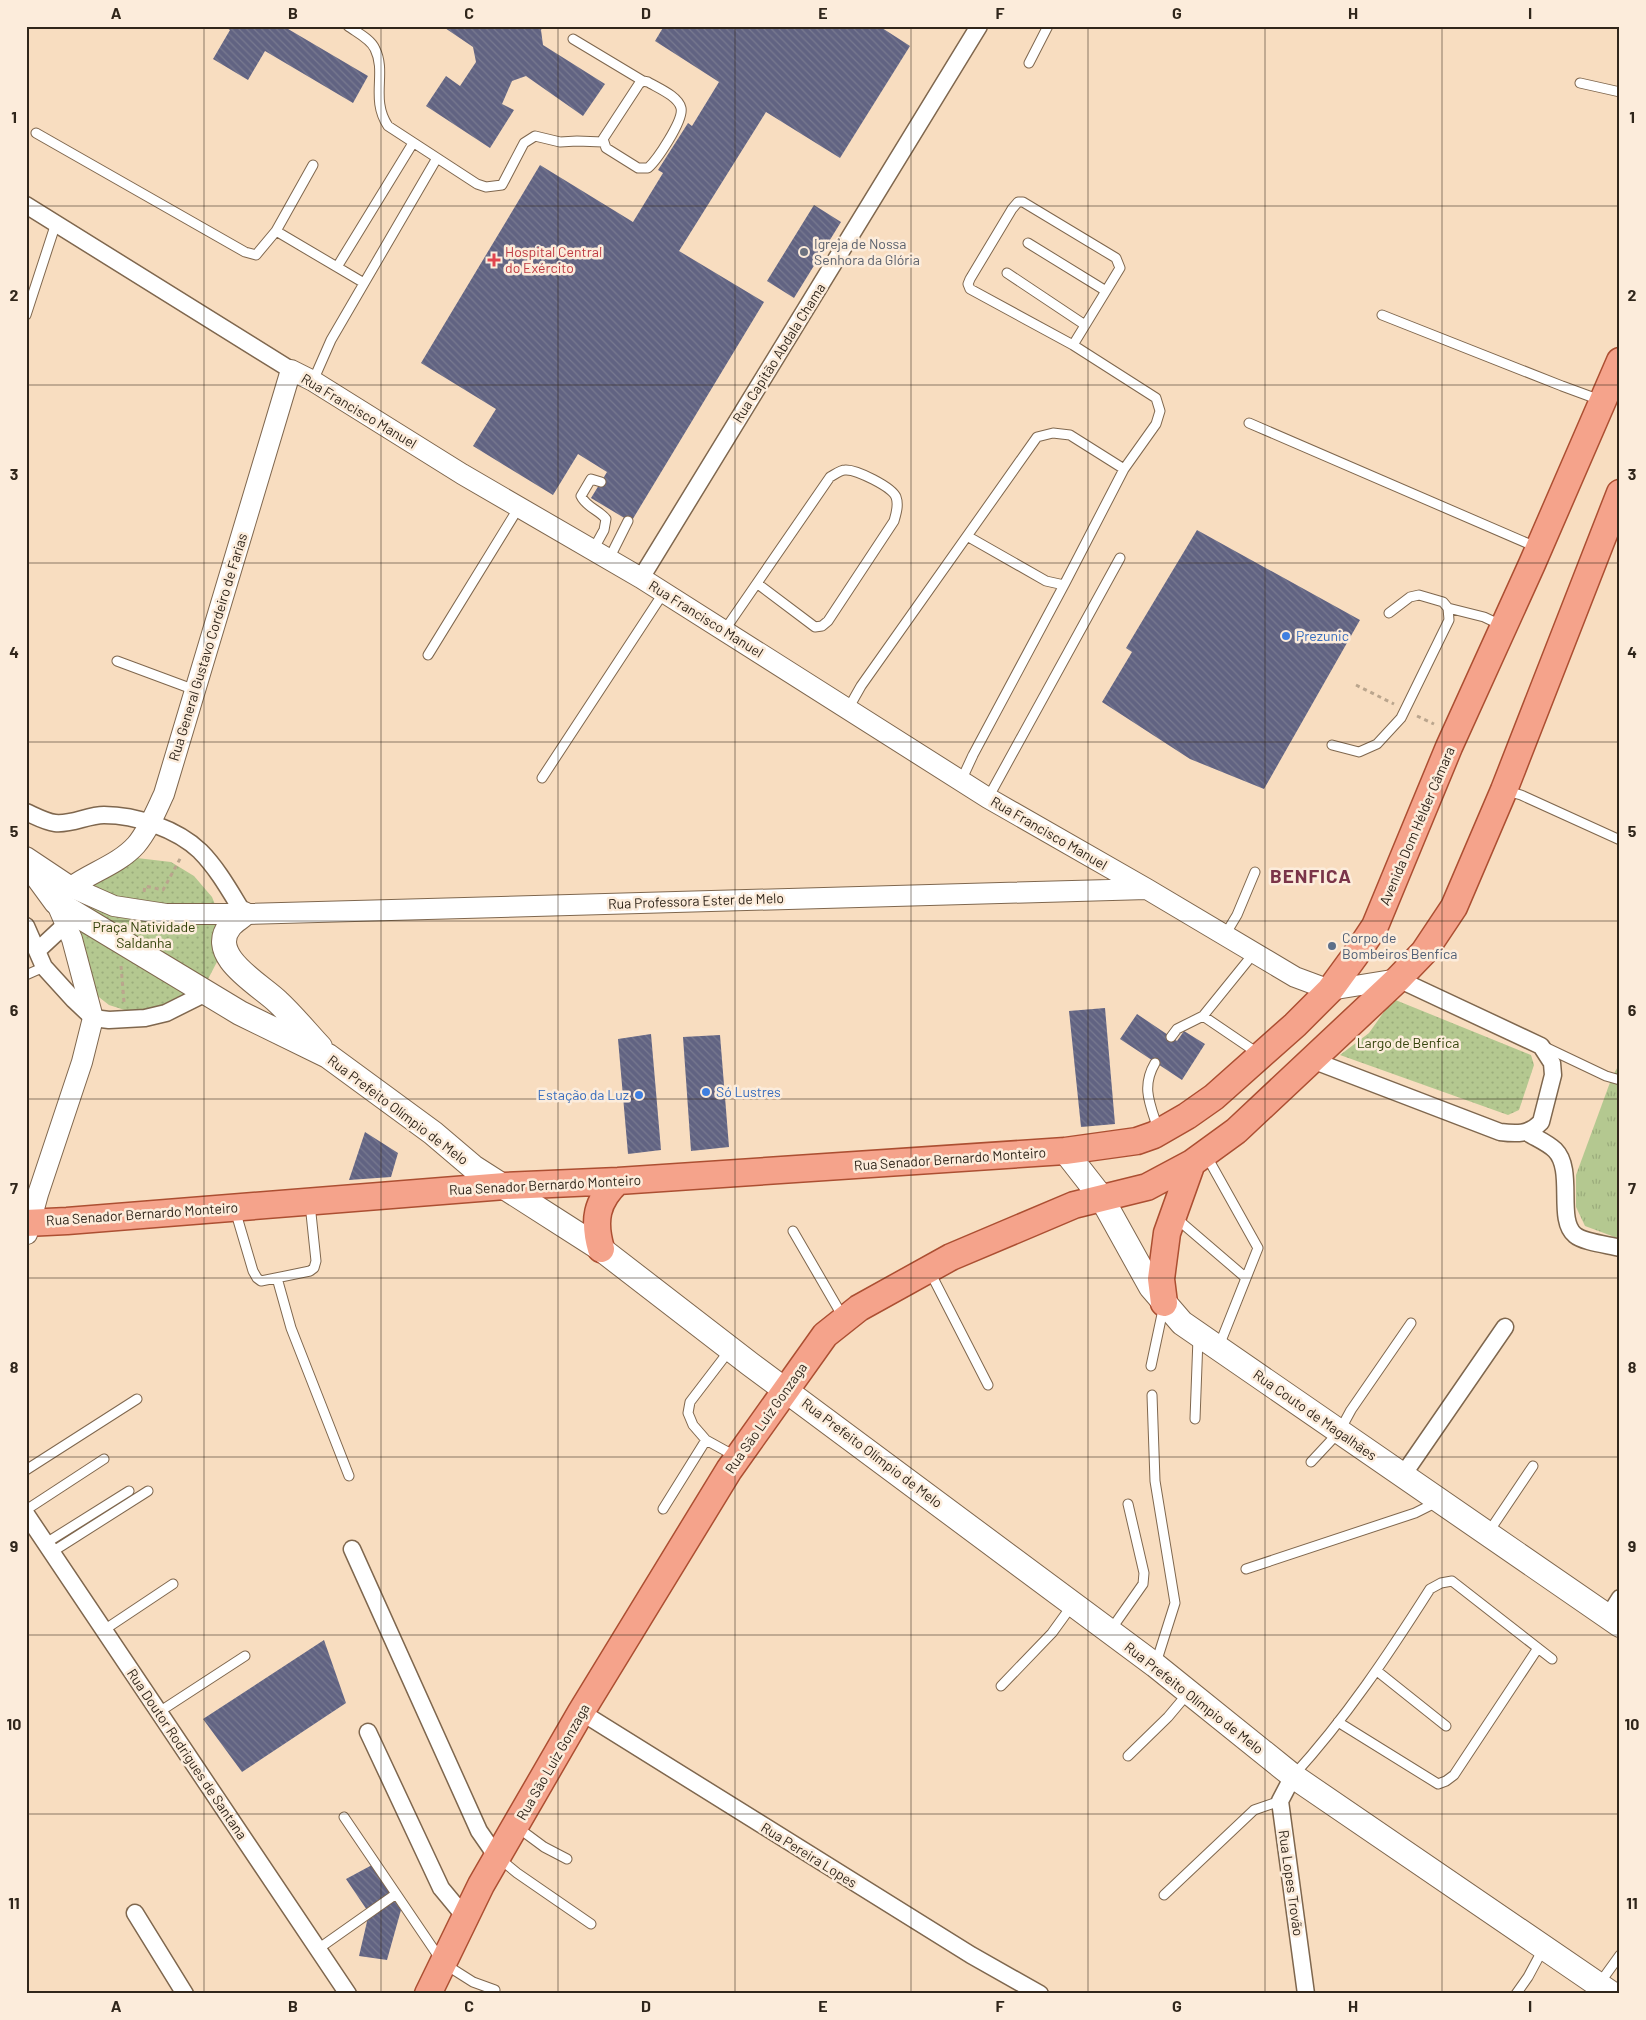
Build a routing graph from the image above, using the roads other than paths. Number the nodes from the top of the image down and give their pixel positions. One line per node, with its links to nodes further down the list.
1 (348, 26): 10 (lane)
2 (979, 26): 40 (street, Rua Capitão Abdala Chama)
3 (1048, 26): 5 (lane)
4 (573, 39): 6 (lane)
5 (1028, 63)
6 (643, 81): 11 (lane); 11 (lane)
7 (1580, 83): 8 (lane)
8 (1620, 92)
9 (36, 133): 16 (lane)
10 (413, 142): 12 (lane); 18 (lane)
11 (603, 142): 12 (lane)
12 (437, 158): 20 (lane)
13 (313, 165): 16 (lane)
14 (26, 205): 15 (street, Rua Francisco Manuel)
15 (56, 223): 22 (lane); 27 (street, Rua Francisco Manuel)
16 (276, 231): 18 (lane)
17 (1028, 243): 21 (lane)
18 (337, 268): 20 (lane)
19 (1007, 273): 24 (lane)
20 (364, 283): 28 (lane)
21 (1106, 291): 24 (lane); 25 (lane)
22 (26, 315)
23 (1382, 315): 29 (lane)
24 (1084, 325): 25 (lane)
25 (1073, 345): 31 (lane)
26 (1620, 361): 29 (main road, Avenida Dom Hélder Câmara)
27 (291, 370): 28 (street, Rua Francisco Manuel); 50 (street, Rua General Gustavo Cordeiro de Farias)
28 (313, 381): 34 (street, Rua Francisco Manuel)
29 (1603, 401): 37 (main road, Avenida Dom Hélder Câmara)
30 (1249, 423): 37 (lane)
31 (1124, 469): 36 (lane); 42 (lane)
32 (601, 482): 38 (lane)
33 (1620, 493): 55 (main road)
34 (519, 507): 38 (street, Rua Francisco Manuel); 48 (lane)
35 (628, 521): 38 (lane)
36 (967, 536): 42 (lane); 51 (lane)
37 (1539, 548): 46 (main road, Avenida Dom Hélder Câmara)
38 (601, 555): 40 (street, Rua Francisco Manuel)
39 (1120, 558): 56 (lane)
40 (641, 578): 43 (street, Rua Francisco Manuel)
41 (758, 584): 41 (lane); 47 (lane)
42 (1064, 585): 54 (lane)
43 (664, 592): 47 (street, Rua Francisco Manuel); 53 (lane)
44 (1448, 608): 45 (lane); 46 (lane); 52 (lane)
45 (1389, 613)
46 (1503, 626): 74 (main road, Avenida Dom Hélder Câmara)
47 (724, 631): 51 (street, Rua Francisco Manuel)
48 (428, 655)
49 (117, 661): 50 (lane)
50 (195, 690): 58 (street, Rua General Gustavo Cordeiro de Farias)
51 (848, 709): 54 (street, Rua Francisco Manuel)
52 (1332, 745)
53 (542, 778)
54 (961, 781): 56 (street, Rua Francisco Manuel)
55 (1504, 790): 59 (lane); 73 (main road)
56 (988, 798): 63 (street, Rua Francisco Manuel)
57 (26, 812): 58 (street)
58 (150, 822): 64 (street, Rua General Gustavo Cordeiro de Farias); 65 (street)
59 (1620, 840)
60 (26, 857): 64 (street)
61 (26, 861): 64 (main road, Rua Prefeito Olímpio de Melo)
62 (1255, 872): 68 (lane)
63 (1147, 889): 65 (street, Rua Professora Ester de Melo); 68 (street, Rua Francisco Manuel)
64 (64, 894): 65 (street); 66 (street); 75 (main road, Rua Prefeito Olímpio de Melo)
65 (244, 914): 81 (main road)
66 (66, 924): 69 (street); 77 (street)
67 (26, 926): 69 (street)
68 (1225, 935): 70 (street, Rua Francisco Manuel)
69 (37, 951): 71 (street)
70 (1254, 952): 74 (street, Rua Francisco Manuel); 76 (lane)
71 (44, 968): 72 (lane); 77 (street)
72 (26, 975)
73 (1398, 979): 74 (street, Rua Francisco Manuel); 79 (street); 82 (main road)
74 (1330, 990): 80 (main road, Avenida Dom Hélder Câmara)
75 (208, 992): 77 (street); 81 (main road, Rua Prefeito Olímpio de Melo)
76 (1203, 1016): 78 (lane); 80 (lane)
77 (93, 1018): 95 (street)
78 (1172, 1037)
79 (1541, 1046): 84 (lane); 86 (street)
80 (1262, 1055): 85 (main road, Avenida Dom Hélder Câmara)
81 (328, 1056): 90 (main road, Rua Prefeito Olímpio de Melo)
82 (1312, 1060): 86 (street); 88 (main road, Rua São Luiz Gonzaga)
83 (1155, 1063): 85 (lane)
84 (1620, 1080)
85 (1159, 1133): 87 (main road, Avenida Dom Hélder Câmara)
86 (1528, 1133): 97 (street)
87 (1065, 1151): 89 (main road, Rua Senador Bernardo Monteiro); 91 (main road, Rua Couto de Magalhães)
88 (1199, 1158): 91 (main road, Rua São Luiz Gonzaga); 94 (main road); 101 (lane)
89 (618, 1181): 90 (main road, Rua Senador Bernardo Monteiro); 98 (main road)
90 (505, 1186): 92 (main road, Rua Senador Bernardo Monteiro); 98 (main road, Rua Prefeito Olímpio de Melo)
91 (1101, 1197): 99 (main road, Rua São Luiz Gonzaga); 102 (main road, Rua Couto de Magalhães)
92 (310, 1201): 93 (main road, Rua Senador Bernardo Monteiro); 100 (lane)
93 (234, 1207): 95 (main road, Rua Senador Bernardo Monteiro); 100 (lane)
94 (1172, 1216): 101 (lane); 102 (main road)
95 (28, 1227)
96 (793, 1231): 103 (lane)
97 (1620, 1248)
98 (601, 1249): 107 (main road, Rua Prefeito Olímpio de Melo)
99 (928, 1270): 103 (main road, Rua São Luiz Gonzaga); 110 (lane)
100 (277, 1278): 123 (lane)
101 (1246, 1278): 108 (lane)
102 (1164, 1303): 106 (main road, Rua Couto de Magalhães); 109 (lane)
103 (845, 1319): 111 (main road, Rua São Luiz Gonzaga)
104 (1412, 1322): 115 (lane)
105 (1505, 1327): 122 (street)
106 (1199, 1335): 108 (main road, Rua Couto de Magalhães); 114 (lane)
107 (731, 1349): 111 (main road, Rua Prefeito Olímpio de Melo); 116 (lane)
108 (1218, 1349): 115 (main road, Rua Couto de Magalhães)
109 (1151, 1366)
110 (988, 1385)
111 (785, 1388): 117 (main road, Rua São Luiz Gonzaga); 136 (main road, Rua Prefeito Olímpio de Melo)
112 (1152, 1395): 143 (lane)
113 (137, 1399): 121 (lane)
114 (1195, 1418)
115 (1339, 1432): 119 (lane); 122 (main road, Rua Couto de Magalhães)
116 (706, 1440): 117 (lane); 128 (lane)
117 (738, 1458): 148 (main road, Rua São Luiz Gonzaga)
118 (104, 1459): 129 (lane)
119 (1311, 1462)
120 (1533, 1466): 131 (lane)
121 (26, 1470)
122 (1403, 1475): 126 (main road, Rua Couto de Magalhães)
123 (349, 1476)
124 (129, 1491): 132 (lane)
125 (148, 1491): 132 (lane)
126 (1440, 1501): 131 (main road, Rua Couto de Magalhães); 134 (lane)
127 (1128, 1504): 139 (lane)
128 (663, 1509)
129 (26, 1510)
130 (26, 1514): 132 (street, Rua Doutor Rodrigues de Santana)
131 (1487, 1534): 137 (main road, Rua Couto de Magalhães)
132 (49, 1548): 138 (street, Rua Doutor Rodrigues de Santana)
133 (352, 1549): 157 (street)
134 (1246, 1569)
135 (173, 1584): 138 (lane)
136 (1074, 1604): 139 (main road, Rua Prefeito Olímpio de Melo); 145 (lane)
137 (1616, 1613)
138 (104, 1630): 147 (street, Rua Doutor Rodrigues de Santana)
139 (1110, 1631): 143 (main road, Rua Prefeito Olímpio de Melo)
140 (1538, 1648): 142 (lane); 144 (lane); 149 (lane)
141 (245, 1656): 147 (lane)
142 (1552, 1659)
143 (1155, 1665): 146 (main road, Rua Prefeito Olímpio de Melo)
144 (1377, 1671): 149 (lane); 150 (lane)
145 (1001, 1686)
146 (1189, 1692): 152 (lane); 153 (main road, Rua Prefeito Olímpio de Melo)
147 (159, 1712): 165 (street, Rua Doutor Rodrigues de Santana)
148 (581, 1712): 156 (main road, Rua São Luiz Gonzaga); 173 (street, Rua Pereira Lopes)
149 (1338, 1722): 153 (lane)
150 (1446, 1726)
151 (368, 1732): 162 (street)
152 (1128, 1756)
153 (1293, 1776): 154 (street); 164 (main road, Rua Prefeito Olímpio de Melo)
154 (1280, 1801): 160 (lane); 174 (street, Rua Lopes Trovão)
155 (344, 1817): 159 (lane)
156 (515, 1825): 157 (main road, Rua São Luiz Gonzaga); 158 (lane)
157 (497, 1857): 162 (main road, Rua São Luiz Gonzaga); 163 (lane)
158 (567, 1859)
159 (396, 1894): 165 (lane); 167 (lane)
160 (1164, 1895)
161 (135, 1913): 170 (street)
162 (465, 1917): 167 (main road, Rua São Luiz Gonzaga)
163 (591, 1924)
164 (1544, 1947): 168 (main road, Rua Prefeito Olímpio de Melo); 175 (lane)
165 (318, 1949): 171 (street, Rua Doutor Rodrigues de Santana)
166 (1620, 1955): 168 (lane)
167 (443, 1963): 169 (lane); 172 (main road, Rua São Luiz Gonzaga)
168 (1606, 1989)
169 (495, 1990)
170 (185, 1994)
171 (348, 1994)
172 (428, 1994)
173 (1040, 1994)
174 (1306, 1994)
175 (1516, 1994)

